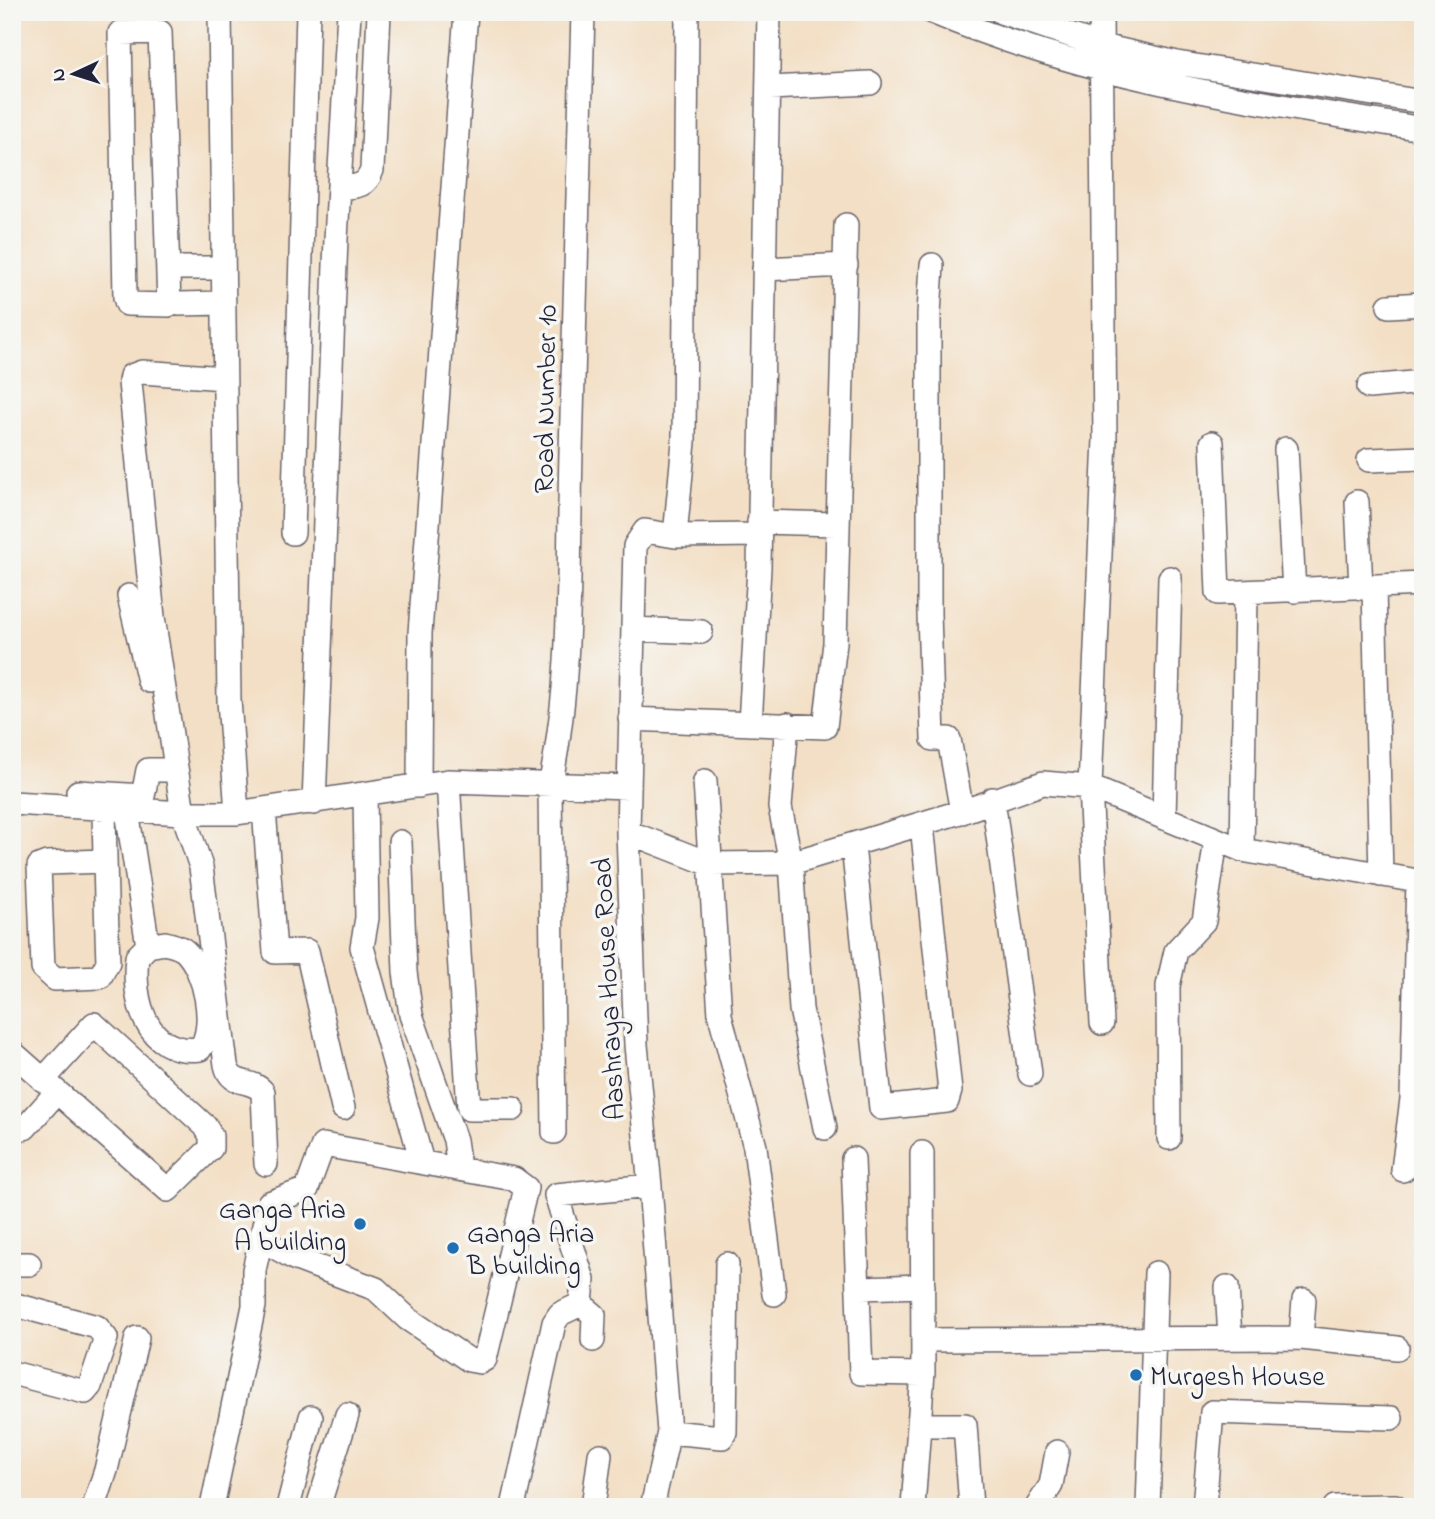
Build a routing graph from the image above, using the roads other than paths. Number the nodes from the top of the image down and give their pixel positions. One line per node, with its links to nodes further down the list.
1 (220, 12): 25 (street)
2 (308, 12): 20 (street)
3 (349, 12): 18 (street)
4 (379, 12): 18 (street)
5 (466, 12): 57 (street)
6 (583, 12): 58 (street, Road Number 10)
7 (687, 12): 42 (street)
8 (769, 12): 15 (street)
9 (932, 12): 13 (street)
10 (1001, 12): 12 (street)
11 (1101, 12): 12 (street)
12 (1102, 46): 13 (street); 16 (street)
13 (1101, 71): 17 (street); 60 (street)
14 (870, 83): 15 (street)
15 (770, 88): 26 (street)
16 (1423, 102)
17 (1423, 129)
18 (339, 188): 21 (street)
19 (846, 225): 22 (street)
20 (300, 248): 21 (street); 41 (street)
21 (335, 249): 65 (street)
22 (846, 265): 26 (street); 39 (street)
23 (932, 265): 68 (street)
24 (168, 268): 24 (street); 25 (street)
25 (223, 268): 27 (street)
26 (764, 269): 40 (street)
27 (223, 303): 28 (street); 31 (street)
28 (179, 304)
29 (1423, 304): 30 (street)
30 (1389, 306)
31 (223, 378): 69 (street); 70 (street)
32 (1423, 382): 33 (street)
33 (1369, 387)
34 (1212, 443): 47 (street)
35 (1286, 449): 46 (street)
36 (1423, 458): 37 (street)
37 (1368, 460)
38 (1357, 502): 45 (street)
39 (836, 524): 40 (street); 53 (street)
40 (759, 529): 42 (street); 52 (street)
41 (293, 533)
42 (674, 536): 49 (street)
43 (1170, 578): 71 (street)
44 (1423, 584): 45 (street)
45 (1368, 588): 46 (street); 81 (street)
46 (1294, 591): 47 (street)
47 (1245, 593): 77 (street)
48 (129, 596): 54 (street)
49 (633, 629): 50 (street); 51 (street)
50 (701, 632)
51 (630, 719): 52 (street); 59 (street)
52 (750, 724): 53 (street)
53 (787, 724): 79 (street)
54 (167, 769): 61 (street); 69 (street)
55 (448, 781): 57 (street); 58 (street); 92 (street)
56 (705, 781): 80 (street)
57 (419, 786): 62 (street)
58 (550, 786): 59 (street); 95 (street, Road Number 10)
59 (629, 787): 73 (street)
60 (1090, 787): 63 (street, Aashraya House Road); 71 (street, Aashraya House Road); 86 (street)
61 (78, 792)
62 (365, 794): 65 (street); 84 (street)
63 (993, 799): 68 (street, Aashraya House Road); 88 (street)
64 (12, 803): 67 (street)
65 (314, 803): 66 (street)
66 (264, 809): 70 (street); 91 (street)
67 (115, 810): 69 (street); 78 (street); 85 (street)
68 (962, 812): 72 (street, Aashraya House Road)
69 (177, 813): 70 (street); 100 (street)
70 (237, 813)
71 (1164, 818): 74 (street, Aashraya House Road)
72 (922, 825): 76 (street, Aashraya House Road); 76 (street)
73 (628, 832): 80 (street, Aashraya House Road); 103 (street, Aashraya House Road)
74 (1216, 840): 77 (street, Aashraya House Road); 96 (street)
75 (400, 842): 83 (street)
76 (853, 846): 79 (street, Aashraya House Road)
77 (1242, 850): 81 (street, Aashraya House Road)
78 (105, 861): 78 (street)
79 (791, 863): 80 (street, Aashraya House Road); 93 (street)
80 (710, 864): 110 (street)
81 (1381, 875): 82 (street, Aashraya House Road)
82 (1420, 882): 90 (street)
83 (402, 924): 84 (street); 101 (street)
84 (366, 927): 99 (street)
85 (148, 946): 85 (street)
86 (1102, 1023)
87 (12, 1052): 89 (street)
88 (1030, 1074)
89 (50, 1087): 89 (street); 94 (street)
90 (1417, 1099): 102 (street)
91 (343, 1108)
92 (513, 1109)
93 (825, 1128)
94 (12, 1129)
95 (554, 1132)
96 (1169, 1138)
97 (922, 1153): 107 (street)
98 (853, 1159): 109 (street)
99 (422, 1162): 101 (street); 104 (street)
100 (266, 1164)
101 (459, 1168): 104 (street)
102 (1403, 1170)
103 (650, 1186): 113 (street); 127 (street, Aashraya House Road)
104 (260, 1239): 132 (street)
105 (727, 1264): 127 (street)
106 (1156, 1273): 115 (street)
107 (923, 1286): 109 (street); 119 (street)
108 (1227, 1287): 116 (street)
109 (860, 1288): 122 (street)
110 (774, 1294)
111 (1304, 1300): 117 (street)
112 (12, 1304): 121 (street)
113 (581, 1304): 118 (street); 135 (street)
114 (137, 1338): 131 (street)
115 (1156, 1338): 116 (street); 119 (street); 141 (street)
116 (1230, 1338): 117 (street)
117 (1301, 1338): 120 (street)
118 (593, 1340)
119 (923, 1340): 122 (street)
120 (1397, 1349)
121 (12, 1373)
122 (923, 1374): 126 (street)
123 (347, 1415): 134 (street)
124 (312, 1418): 133 (street)
125 (1391, 1418): 142 (street)
126 (919, 1425): 138 (street); 139 (street)
127 (669, 1432): 137 (street, Aashraya House Road)
128 (1057, 1452): 140 (street)
129 (600, 1455): 136 (street)
130 (1395, 1506): 143 (street)
131 (94, 1507)
132 (212, 1507)
133 (288, 1507)
134 (318, 1507)
135 (513, 1507)
136 (593, 1507)
137 (652, 1507)
138 (912, 1507)
139 (971, 1507)
140 (1037, 1507)
141 (1148, 1507)
142 (1204, 1507)
143 (1335, 1507)

